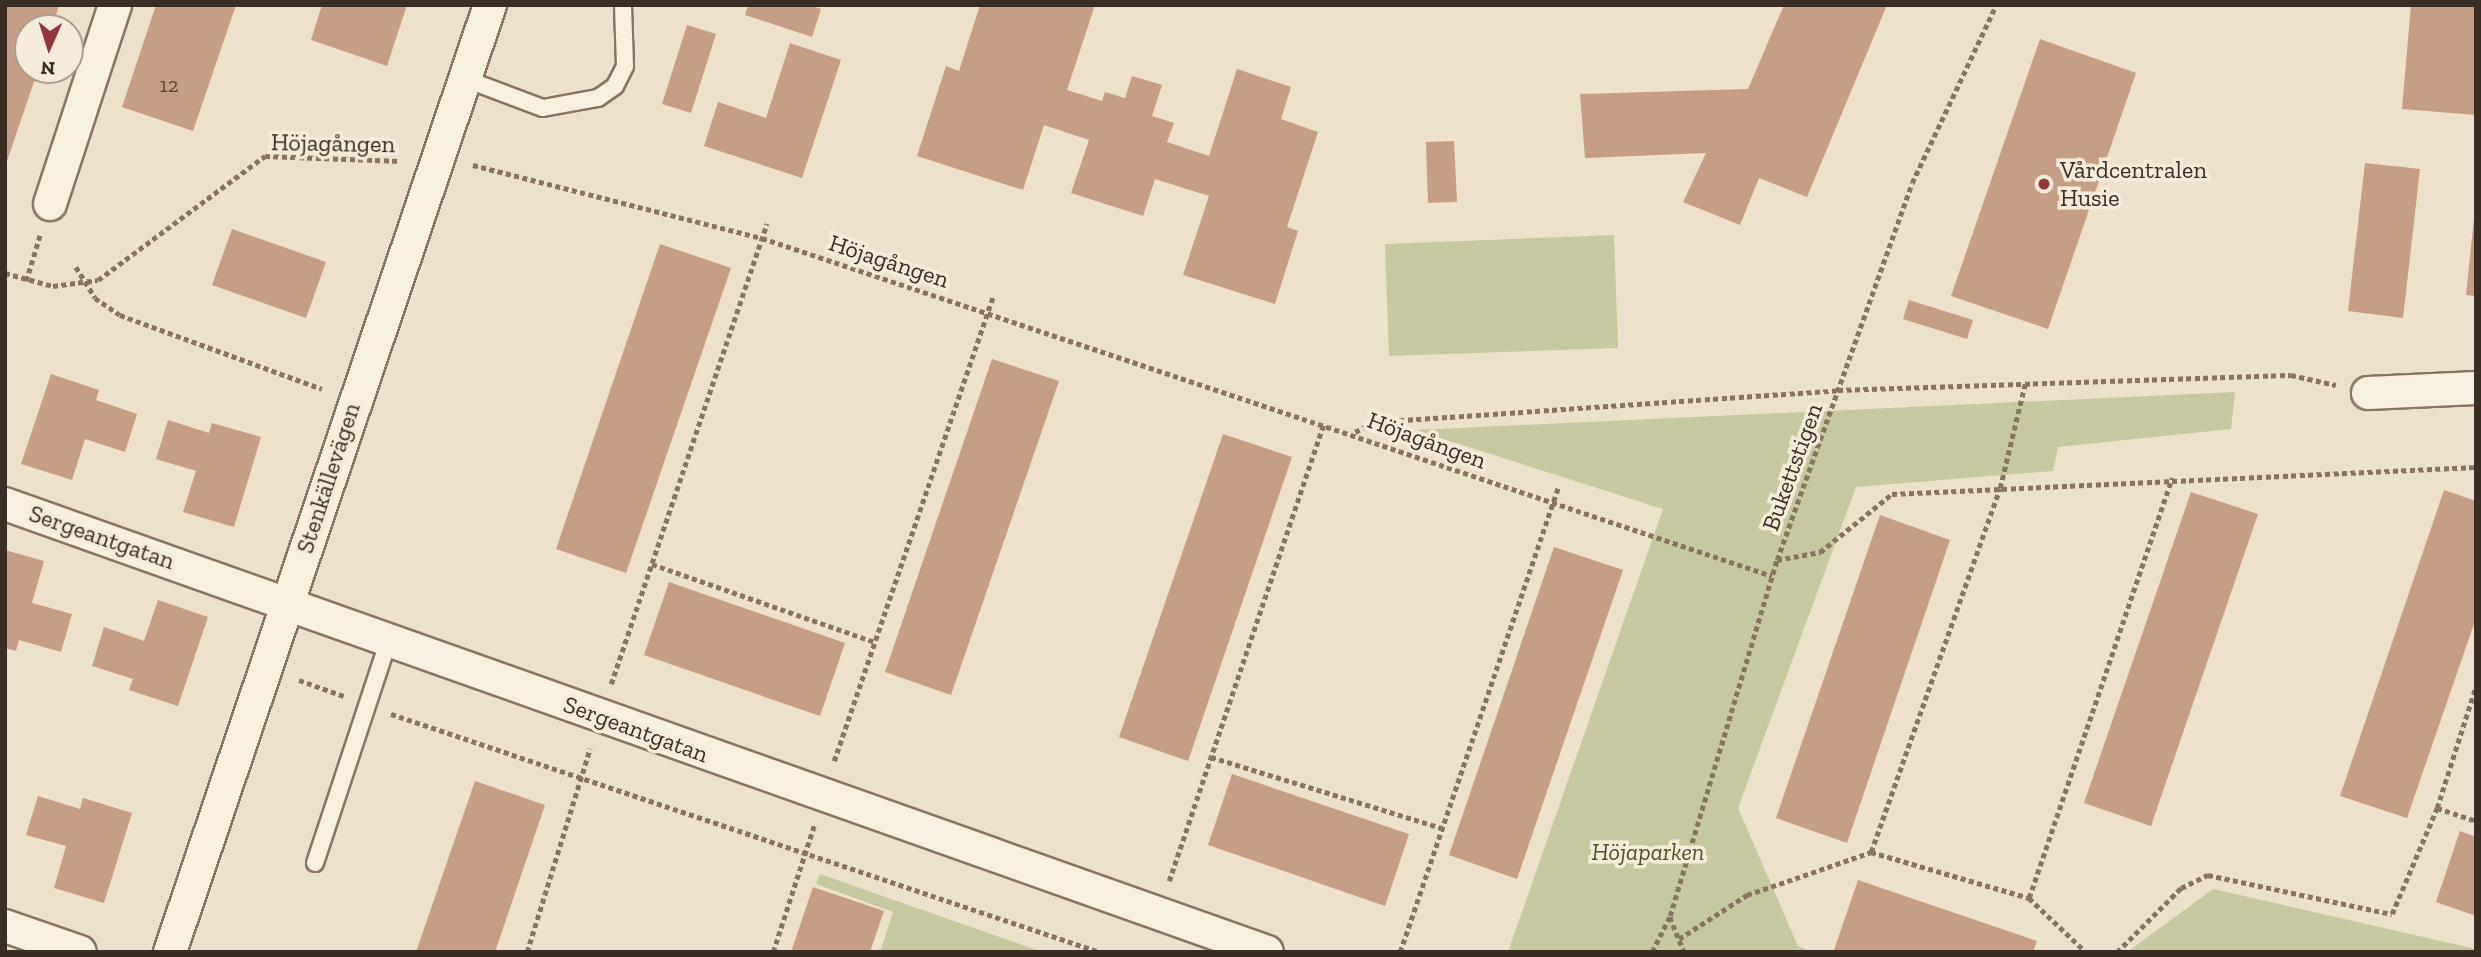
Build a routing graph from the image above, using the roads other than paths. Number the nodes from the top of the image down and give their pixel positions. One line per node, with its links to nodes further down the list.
1 (115, 5): 5 (street)
2 (490, 5): 4 (street, Stenkällevägen)
3 (623, 5): 4 (lane)
4 (463, 78): 9 (street, Stenkällevägen)
5 (50, 204)
6 (2476, 388): 7 (street)
7 (2368, 393)
8 (5, 504): 9 (street, Sergeantgatan)
9 (287, 600): 10 (street, Sergeantgatan); 14 (street, Stenkällevägen)
10 (389, 639): 11 (lane); 15 (street, Sergeantgatan)
11 (314, 863)
12 (5, 926): 13 (street)
13 (80, 952)
14 (170, 952)
15 (1267, 952)

